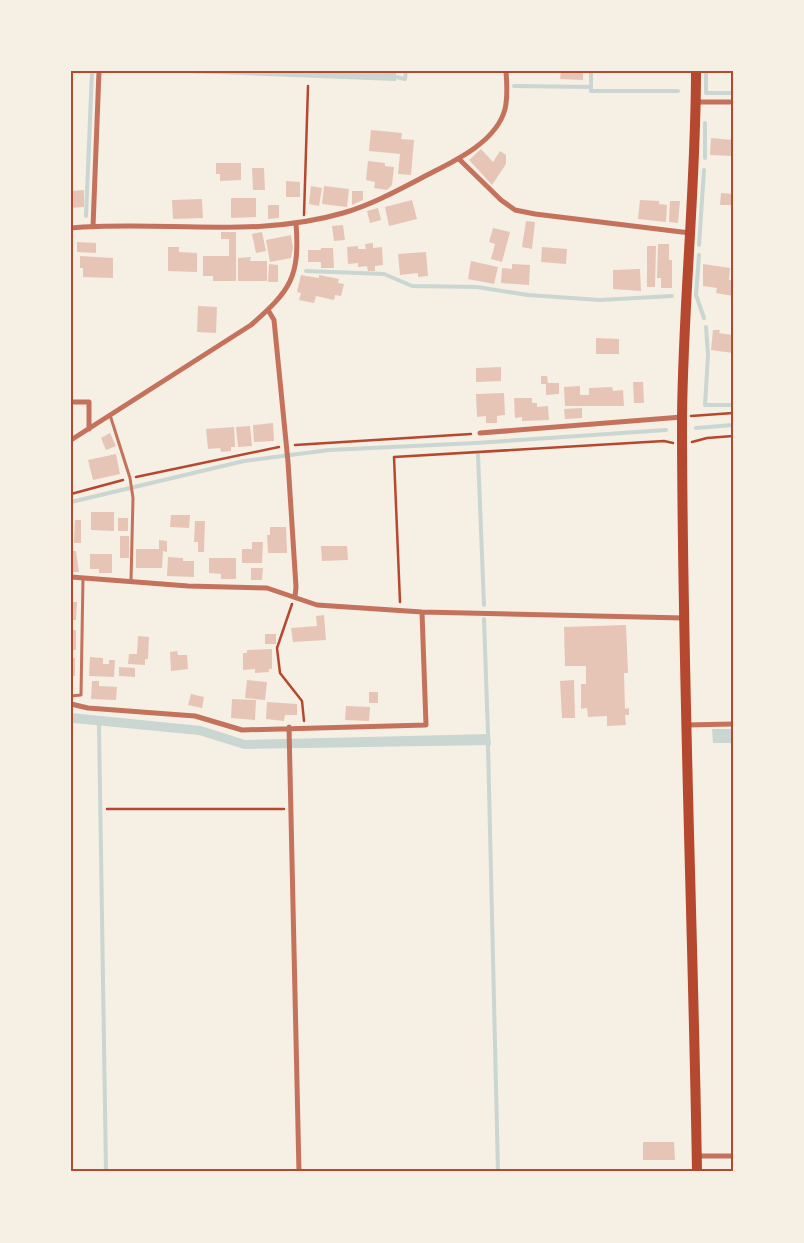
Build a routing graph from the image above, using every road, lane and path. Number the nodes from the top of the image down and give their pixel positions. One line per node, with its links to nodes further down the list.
1 (506, 71): 7 (street)
2 (696, 71): 5 (main road)
3 (99, 72): 10 (street)
4 (308, 86): 8 (path)
5 (696, 102): 6 (street); 12 (main road)
6 (733, 102)
7 (458, 159): 8 (street); 12 (street)
8 (304, 221): 9 (street)
9 (296, 223): 10 (street); 13 (street)
10 (93, 227): 11 (street)
11 (71, 228)
12 (690, 233): 17 (main road)
13 (268, 310): 16 (street); 23 (street)
14 (71, 402): 18 (street)
15 (733, 413): 17 (path)
16 (110, 415): 18 (street); 24 (lane)
17 (682, 417): 19 (street); 22 (main road)
18 (89, 429): 21 (street)
19 (480, 433): 23 (path)
20 (733, 436): 22 (path)
21 (71, 440)
22 (682, 445): 30 (path); 32 (main road)
23 (286, 446): 24 (path); 29 (street)
24 (130, 478): 25 (path); 28 (lane)
25 (71, 494)
26 (71, 577): 27 (street)
27 (83, 577): 28 (street); 33 (lane)
28 (131, 581): 29 (street)
29 (295, 598): 30 (street); 38 (path)
30 (400, 611): 31 (street)
31 (422, 612): 32 (street); 38 (street)
32 (684, 618): 36 (main road)
33 (71, 696)
34 (71, 704): 37 (street)
35 (733, 724): 36 (street)
36 (686, 725): 41 (main road)
37 (289, 727): 38 (street); 40 (street)
38 (305, 727)
39 (107, 809): 40 (path)
40 (291, 809): 43 (street)
41 (696, 1156): 42 (street); 44 (main road)
42 (733, 1156)
43 (298, 1172)
44 (696, 1172)

